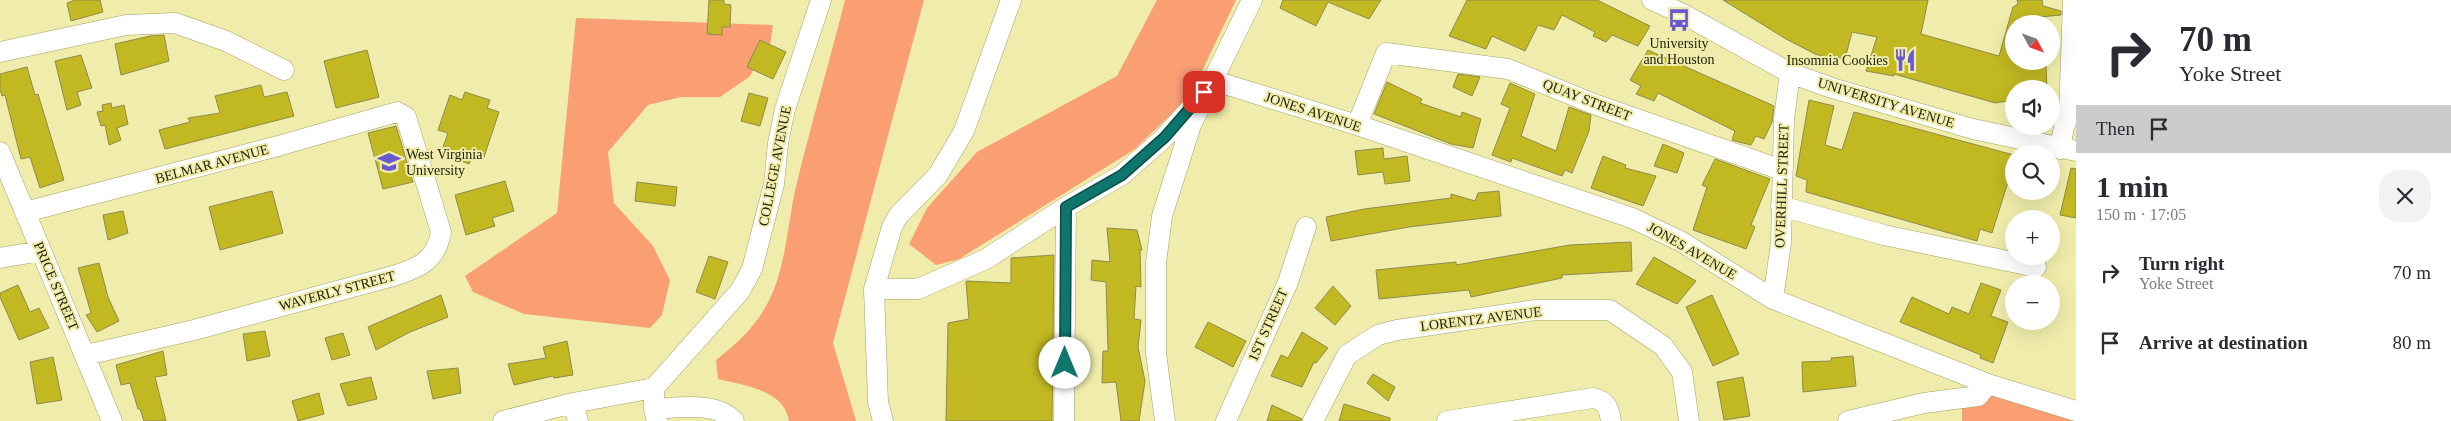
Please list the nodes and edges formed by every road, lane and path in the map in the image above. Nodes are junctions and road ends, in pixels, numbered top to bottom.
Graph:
1 (822, 0) edge
2 (1012, 0) edge
3 (1252, 0) edge
4 (1652, 0) edge
5 (2073, 0) edge
6 (1686, 7) edge
7 (0, 52) edge
8 (284, 70) dead end
9 (1790, 73) junction
10 (1215, 81) junction
11 (397, 112) joint
12 (1357, 126) junction
13 (2076, 130) edge
14 (2068, 150) edge
15 (0, 152) edge
16 (1782, 170) junction
17 (1781, 206) junction
18 (1066, 207) junction
19 (25, 212) junction
20 (1306, 227) dead end
21 (41, 251) junction
22 (0, 258) edge
23 (2036, 267) dead end
24 (874, 289) junction
25 (1773, 299) junction
26 (86, 354) junction
27 (1988, 384) junction
28 (654, 388) junction
29 (2076, 411) edge
30 (576, 412) edge
31 (656, 415) edge
32 (112, 421) edge
33 (503, 421) edge
34 (734, 421) edge
35 (883, 421) edge
36 (1064, 421) edge
37 (1164, 421) edge
38 (1226, 421) edge
39 (1313, 421) edge
40 (1448, 421) edge
41 (1611, 421) edge
42 (1689, 421) edge
43 (1848, 421) edge

1 - 28 street, COLLEGE AVENUE
2 - 24 street
3 - 10 street
4 - 6 street, UNIVERSITY AVENUE
5 - 14 street
6 - 9 street, UNIVERSITY AVENUE
7 - 8 street
9 - 14 street, UNIVERSITY AVENUE
9 - 16 street, OVERHILL STREET
10 - 12 street, JONES AVENUE
10 - 18 street
10 - 37 street
11 - 19 street, BELMAR AVENUE
11 - 26 street, WAVERLY STREET
12 - 16 street, QUAY STREET
12 - 25 street, JONES AVENUE
13 - 14 street
15 - 19 street, PRICE STREET
16 - 17 street, OVERHILL STREET
17 - 23 street
17 - 25 street, OVERHILL STREET
18 - 24 street
18 - 36 street
19 - 21 street, PRICE STREET
20 - 38 street, 1ST STREET
21 - 22 street
21 - 26 street, PRICE STREET
24 - 35 street
25 - 27 street, JONES AVENUE
26 - 32 street, PRICE STREET
27 - 29 street, JONES AVENUE
27 - 43 street
28 - 30 street
28 - 31 street
30 - 33 street
31 - 34 street
39 - 42 street, LORENTZ AVENUE
40 - 41 street

